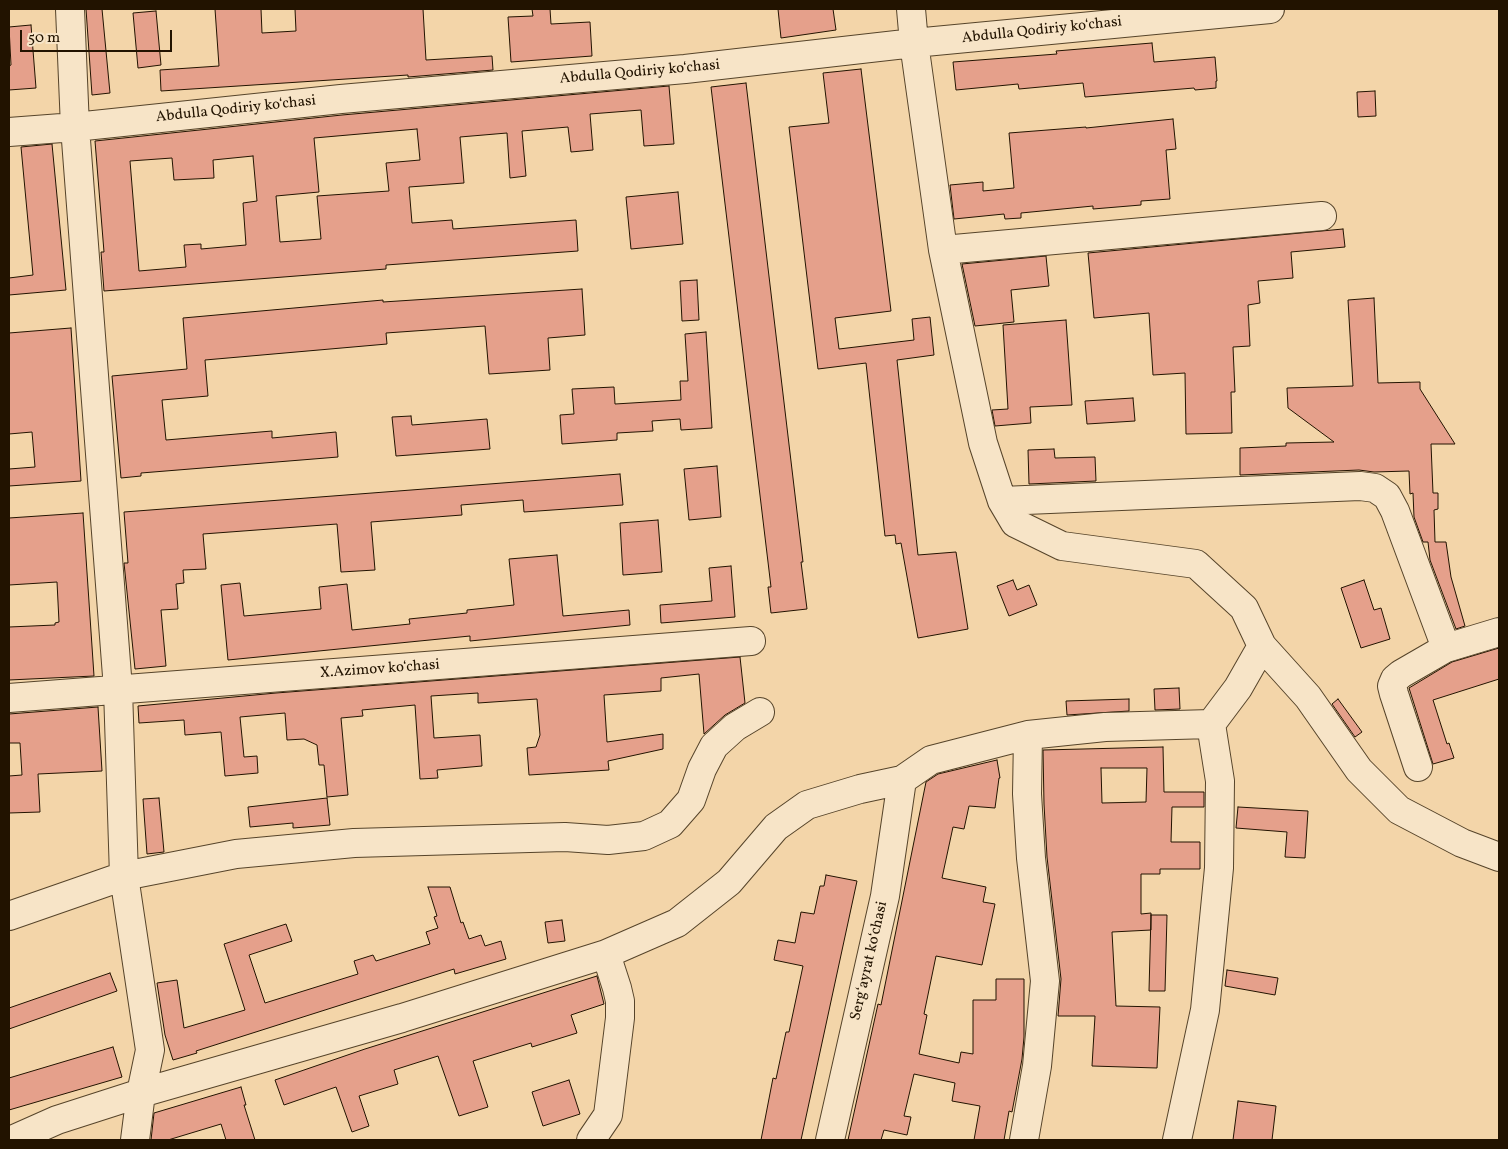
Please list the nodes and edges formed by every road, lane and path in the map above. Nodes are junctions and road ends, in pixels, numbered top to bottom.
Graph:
1 (70, 9) edge
2 (911, 9) edge
3 (1270, 9) edge
4 (914, 43) junction
5 (75, 127) junction
6 (9, 132) edge
7 (1322, 216) dead end
8 (943, 250) junction
9 (1002, 501) junction
10 (1499, 632) edge
11 (751, 641) dead end
12 (1262, 646) junction
13 (1446, 648) junction
14 (118, 690) junction
15 (9, 698) edge
16 (760, 712) dead end
17 (1211, 724) junction
18 (1028, 735) junction
19 (1418, 767) dead end
20 (902, 780) junction
21 (1499, 857) edge
22 (124, 876) junction
23 (9, 916) edge
24 (606, 954) junction
25 (141, 1093) junction
26 (12, 1140) edge
27 (135, 1140) edge
28 (591, 1140) edge
29 (830, 1140) edge
30 (1024, 1140) edge
31 (1177, 1140) edge

1 - 5 street
2 - 4 street
3 - 4 street, Abdulla Qodiriy koʻchasi
4 - 5 street, Abdulla Qodiriy koʻchasi
4 - 8 street
5 - 6 street, Abdulla Qodiriy koʻchasi
5 - 14 street
7 - 8 street
8 - 9 street
9 - 12 street
9 - 13 street
10 - 13 street
11 - 14 street, X.Azimov koʻchasi
12 - 17 street
12 - 21 street
13 - 19 street
14 - 15 street, X.Azimov koʻchasi
14 - 22 street
16 - 22 street
17 - 18 street
17 - 31 street
18 - 20 street
18 - 30 street
20 - 24 street
20 - 29 street, Sergʻayrat koʻchasi
22 - 23 street
22 - 25 street
24 - 25 street
24 - 28 street
25 - 26 street
25 - 27 street

